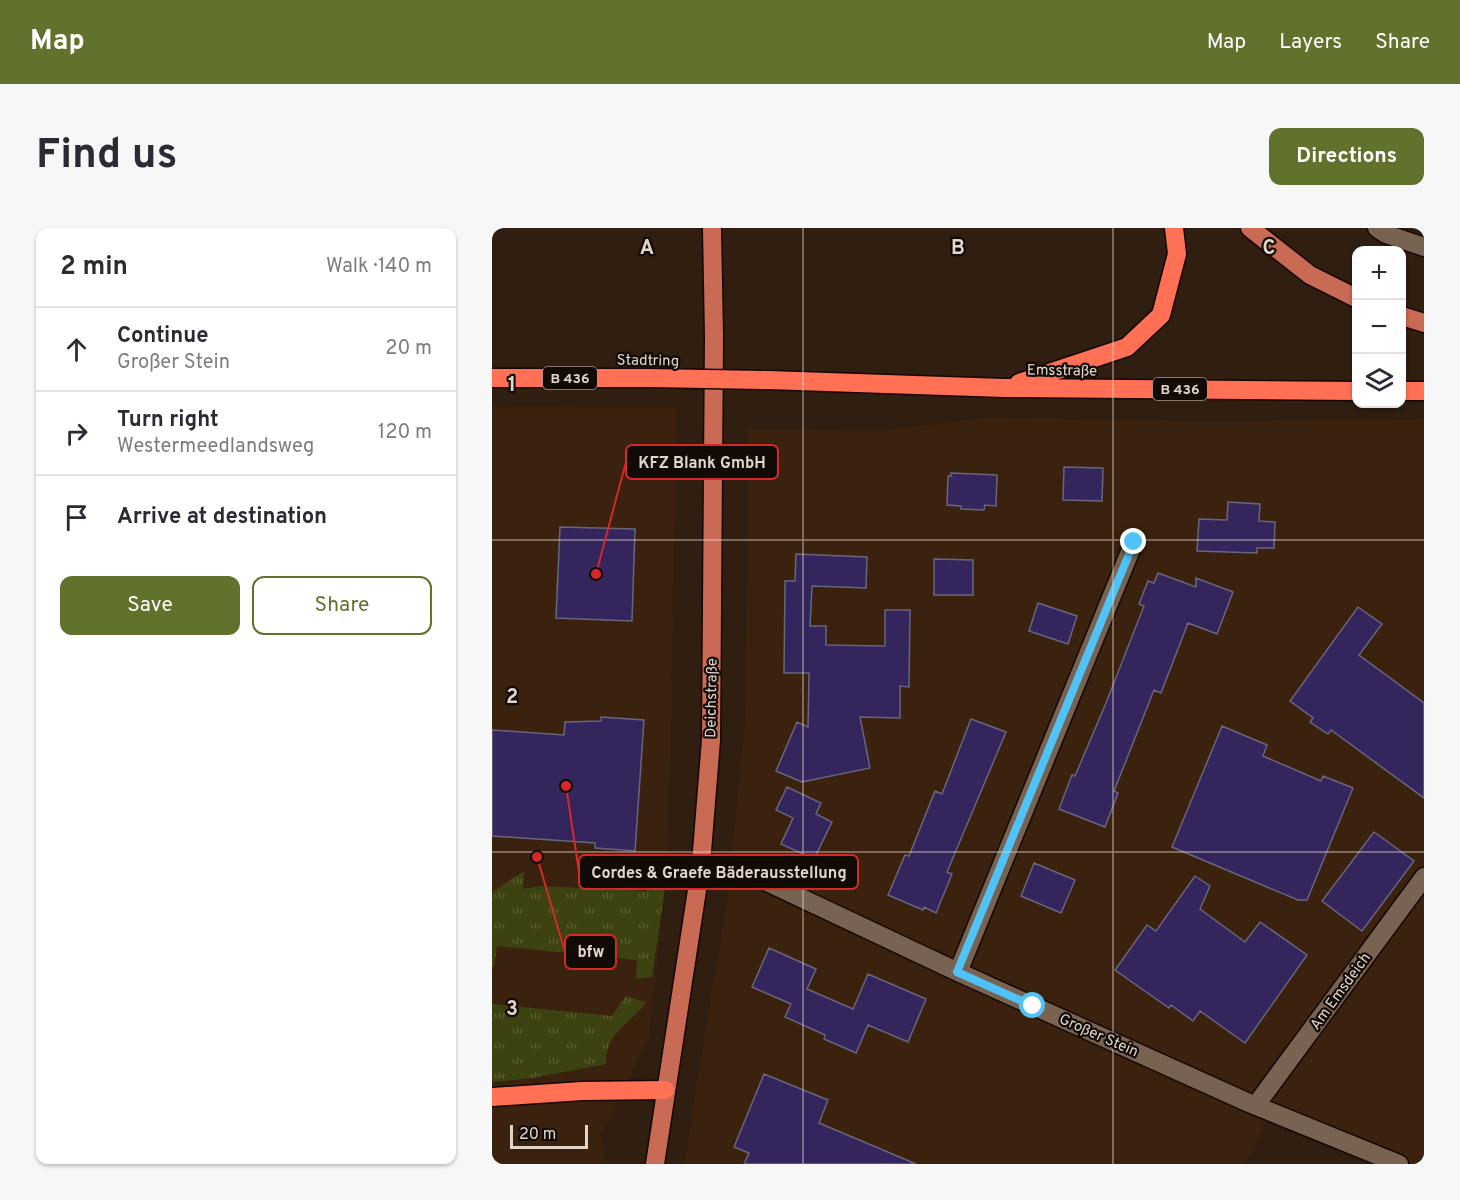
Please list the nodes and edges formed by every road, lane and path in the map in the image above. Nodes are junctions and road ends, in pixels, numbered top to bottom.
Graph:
1 (712, 228) edge
2 (1174, 228) edge
3 (1250, 228) edge
4 (1377, 228) edge
5 (1424, 247) edge
6 (1352, 296) edge
7 (1406, 318) edge
8 (1424, 323) edge
9 (492, 378) edge
10 (768, 380) joint
11 (1004, 387) junction
12 (1352, 391) edge
13 (1406, 391) edge
14 (1424, 391) edge
15 (1134, 542) dead end
16 (701, 864) junction
17 (1424, 876) edge
18 (957, 972) junction
19 (665, 1090) junction
20 (492, 1097) edge
21 (1256, 1105) junction
22 (655, 1164) edge
23 (1399, 1164) edge

1 - 16 main road, Deichstraße
2 - 11 highway
3 - 6 main road
4 - 5 street
7 - 8 main road
9 - 10 highway, Stadtring / B 436, bridge
10 - 11 highway, Emsstraße / B 436
11 - 12 highway, Emsstraße / B 436
13 - 14 highway
15 - 18 street
16 - 18 street, Großer Stein
16 - 19 main road, Deichstraße
17 - 21 street, Am Emsdeich
18 - 21 street, Großer Stein
19 - 20 highway
19 - 22 main road, Deichstraße
21 - 23 street, Großer Stein

